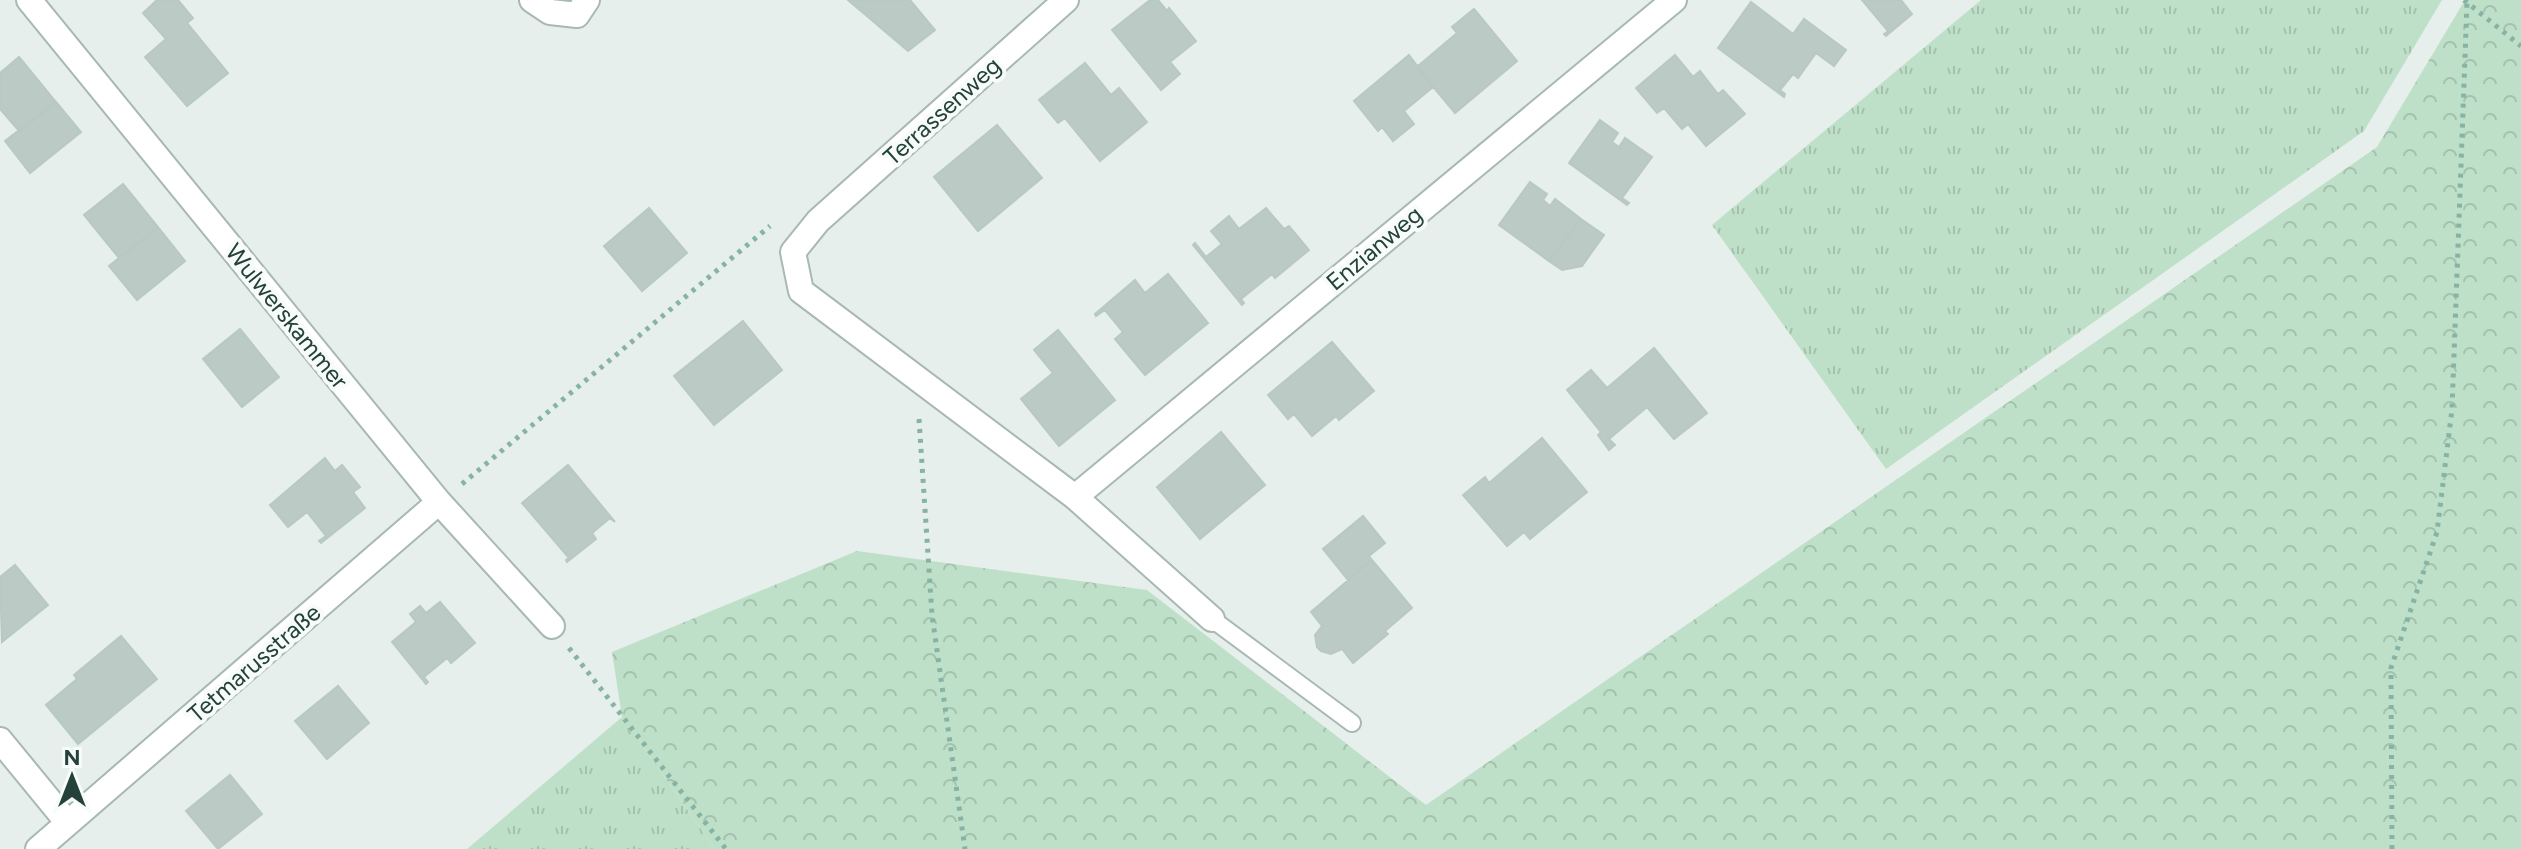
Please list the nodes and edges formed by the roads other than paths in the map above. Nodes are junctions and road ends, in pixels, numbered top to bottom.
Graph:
1 (29, 0) edge
2 (532, 0) edge
3 (587, 0) edge
4 (1066, 0) edge
5 (1674, 0) edge
6 (1075, 497) junction
7 (439, 502) junction
8 (1212, 619) joint
9 (552, 626) road end
10 (1352, 723) dead end
11 (0, 740) edge
12 (68, 823) junction
13 (38, 849) edge

1 - 7 street, Wulwerskammer
2 - 3 street
4 - 6 street, Terrassenweg
5 - 6 street, Enzianweg
6 - 8 street
7 - 9 street, Wulwerskammer
7 - 12 street, Tetmarusstraße
8 - 10 lane
11 - 12 street
12 - 13 street, Tetmarusstraße

